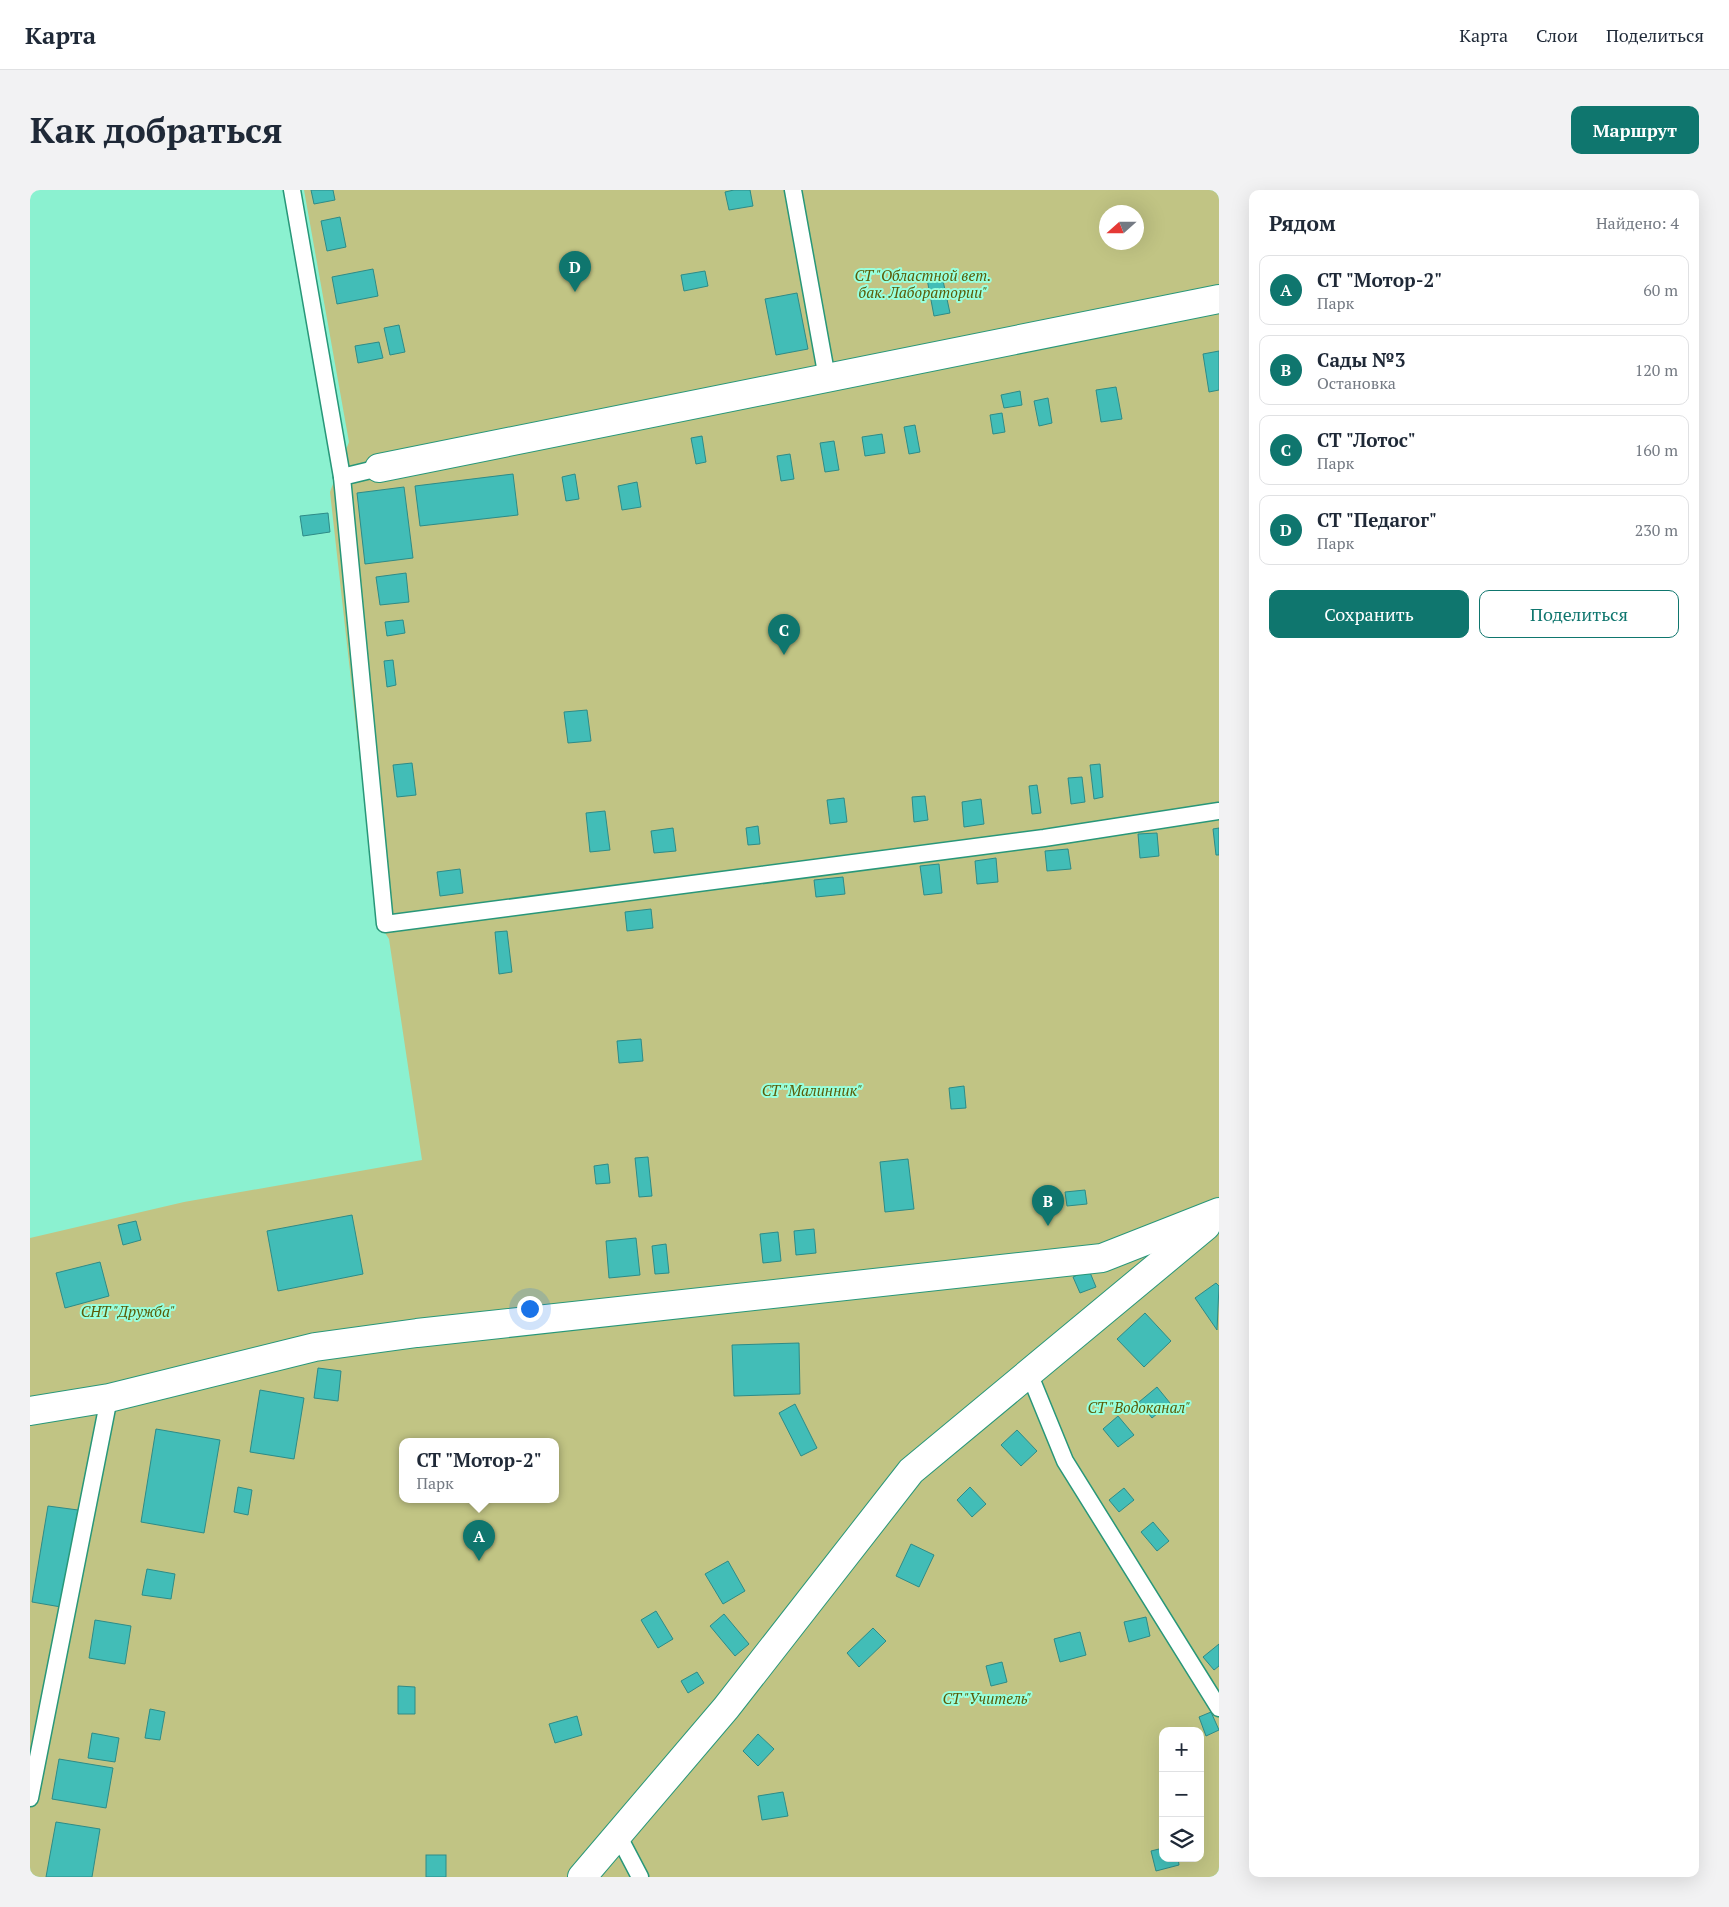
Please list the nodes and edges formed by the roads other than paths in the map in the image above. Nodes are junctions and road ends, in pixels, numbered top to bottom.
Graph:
1 (292, 190) edge
2 (793, 190) edge
3 (1219, 298) edge
4 (827, 378) junction
5 (379, 468) joint
6 (342, 477) junction
7 (1219, 811) edge
8 (1219, 1213) edge
9 (1029, 1373) junction
10 (109, 1398) junction
11 (30, 1411) edge
12 (1219, 1708) edge
13 (30, 1798) edge
14 (618, 1836) junction
15 (582, 1877) edge
16 (640, 1877) edge

1 - 6 lane
2 - 4 lane
3 - 4 street
4 - 5 street
5 - 6 lane
6 - 7 lane
8 - 9 street
8 - 10 street
9 - 12 lane
9 - 14 street
10 - 11 street
10 - 13 lane
14 - 15 street
14 - 16 lane

